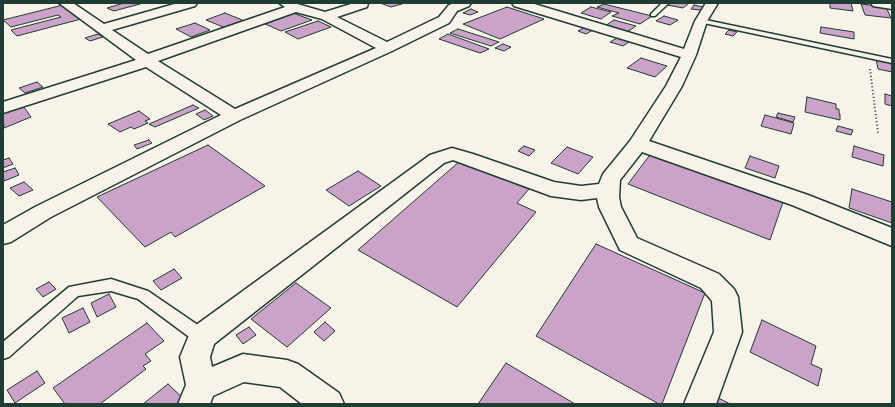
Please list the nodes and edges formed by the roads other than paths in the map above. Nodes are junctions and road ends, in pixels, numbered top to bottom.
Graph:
1 (65, 3) edge
2 (192, 3) edge
3 (465, 3) edge
4 (518, 3) edge
5 (666, 3) edge
6 (712, 3) edge
7 (877, 3) edge
8 (362, 4) dead end
9 (892, 5) edge
10 (290, 6) edge
11 (653, 15) dead end
12 (326, 16) junction
13 (701, 21) junction
14 (102, 29) junction
15 (387, 48) junction
16 (690, 55) junction
17 (147, 60) junction
18 (892, 61) edge
19 (3, 108) edge
20 (234, 116) junction
21 (638, 144) junction
22 (609, 190) junction
23 (3, 236) edge
24 (892, 237) edge
25 (202, 337) junction
26 (3, 352) edge
27 (198, 395) edge
28 (328, 404) edge
29 (700, 404) edge

1 - 14 street
2 - 14 street
3 - 15 street
4 - 16 street
5 - 11 lane
6 - 13 street
7 - 9 street
8 - 12 street
10 - 12 street
10 - 17 street
12 - 15 street
13 - 16 street
13 - 18 lane
14 - 17 street
15 - 20 street
16 - 21 street
17 - 19 street
17 - 20 street
20 - 23 street
21 - 22 street
21 - 24 street
22 - 25 street
22 - 29 street
25 - 26 lane
25 - 27 street
27 - 28 street

